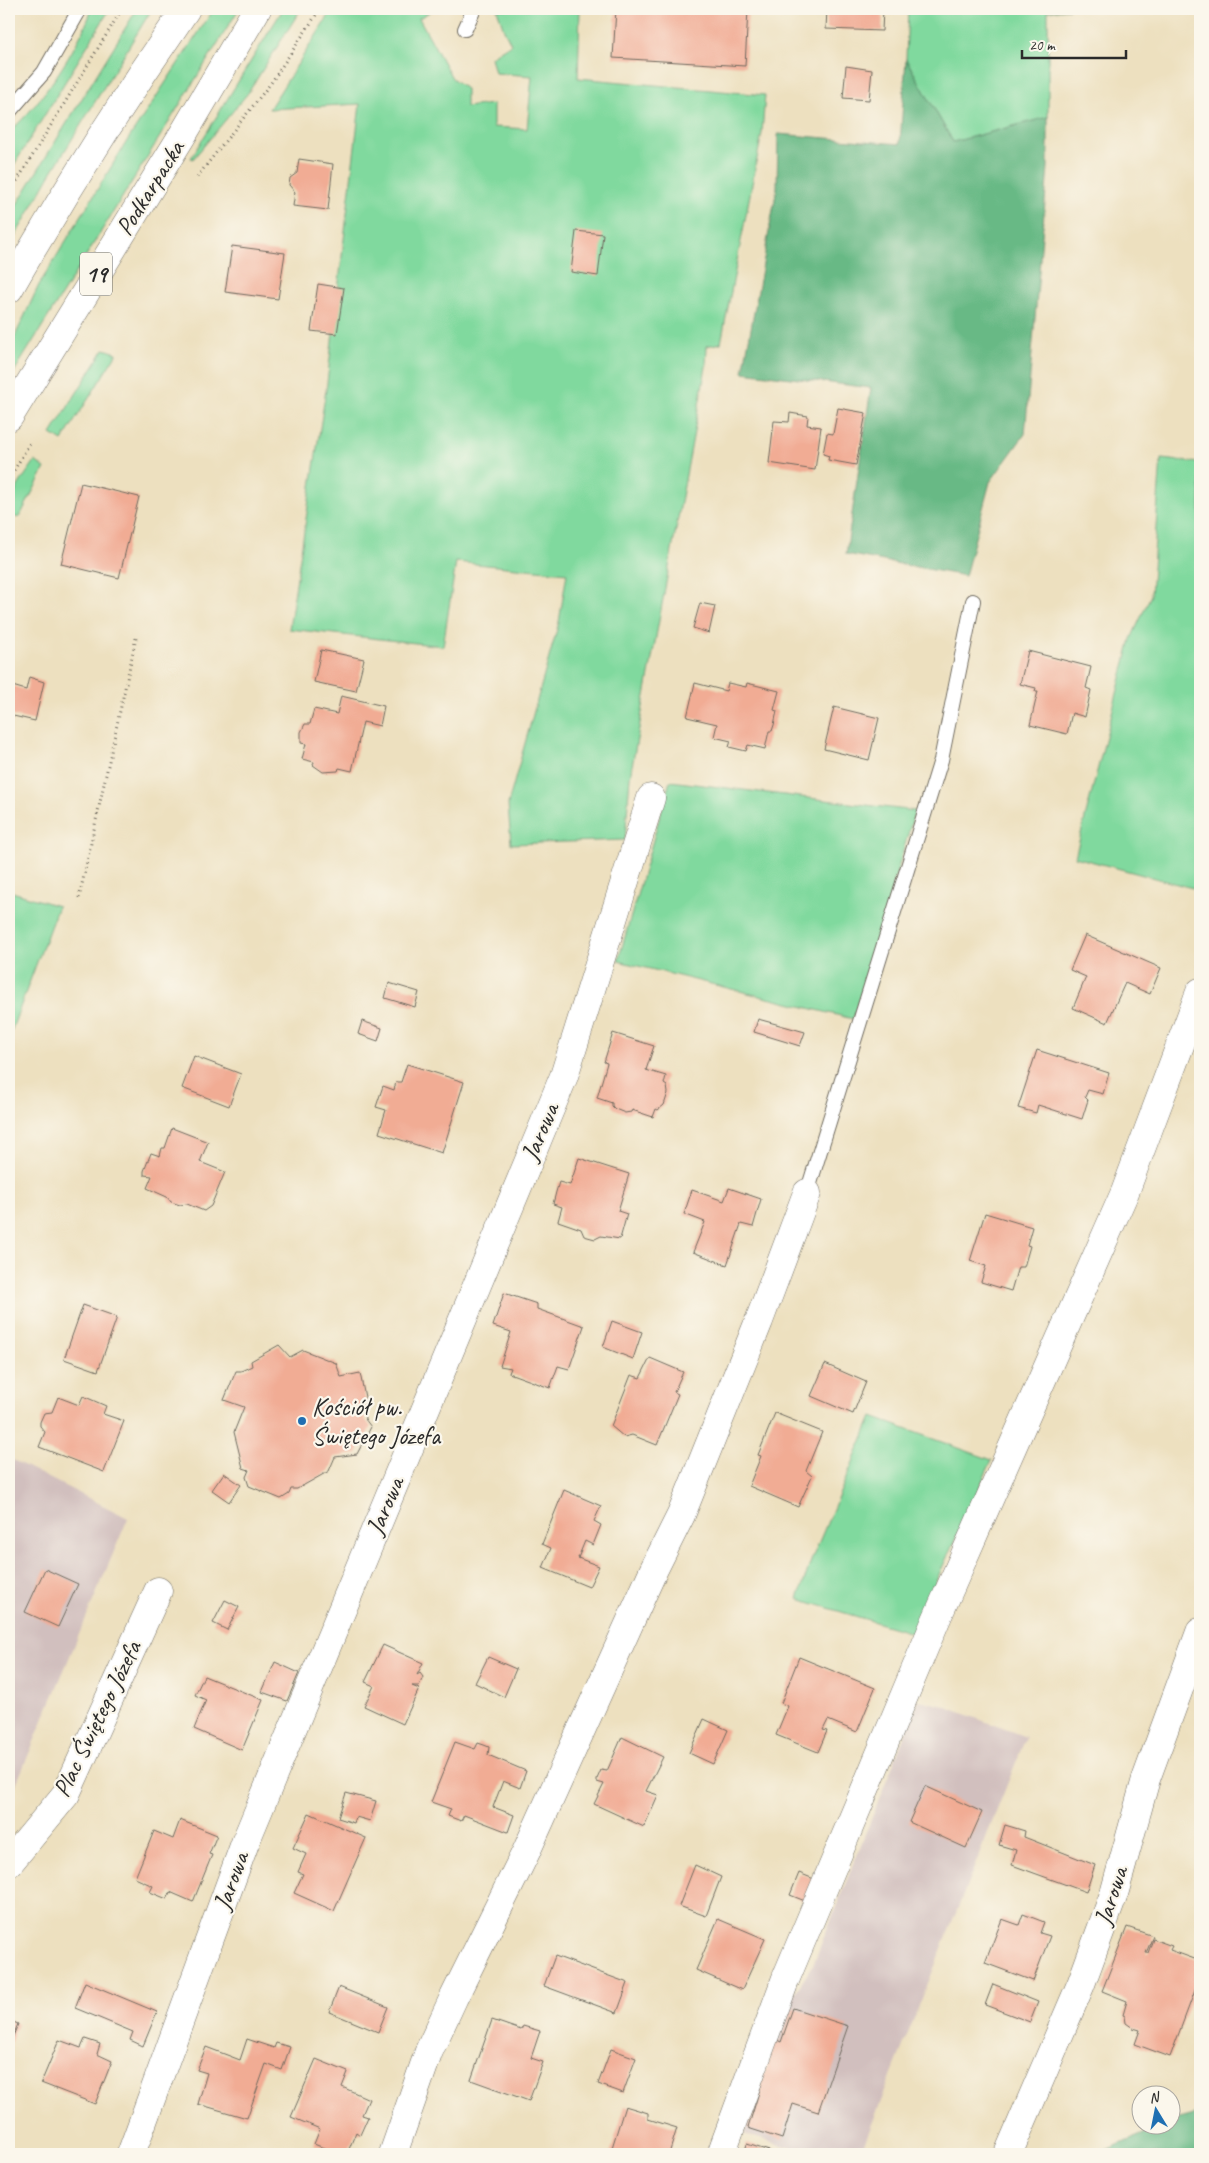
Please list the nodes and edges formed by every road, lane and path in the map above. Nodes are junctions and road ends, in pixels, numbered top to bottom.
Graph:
1 (80, 9) edge
2 (122, 9) edge
3 (186, 9) edge
4 (257, 9) edge
5 (320, 9) edge
6 (474, 9) edge
7 (465, 28) dead end
8 (9, 112) edge
9 (195, 179) dead end
10 (9, 194) edge
11 (9, 289) edge
12 (9, 417) edge
13 (34, 437) dead end
14 (9, 479) edge
15 (973, 601) dead end
16 (136, 638) dead end
17 (651, 798) dead end
18 (79, 898) dead end
19 (1200, 992) edge
20 (807, 1193) joint
21 (158, 1591) dead end
22 (1200, 1632) edge
23 (9, 1863) edge
24 (131, 2154) edge
25 (393, 2154) edge
26 (720, 2154) edge
27 (1008, 2154) edge

1 - 8 lane
2 - 10 path
3 - 11 main road
4 - 12 main road, Podkarpacka / 19
5 - 9 path
6 - 7 lane
13 - 14 path
15 - 20 lane
16 - 18 path
17 - 24 main road, Jarowa
19 - 26 main road
20 - 25 main road
21 - 23 main road, Plac Świętego Józefa
22 - 27 main road, Jarowa

